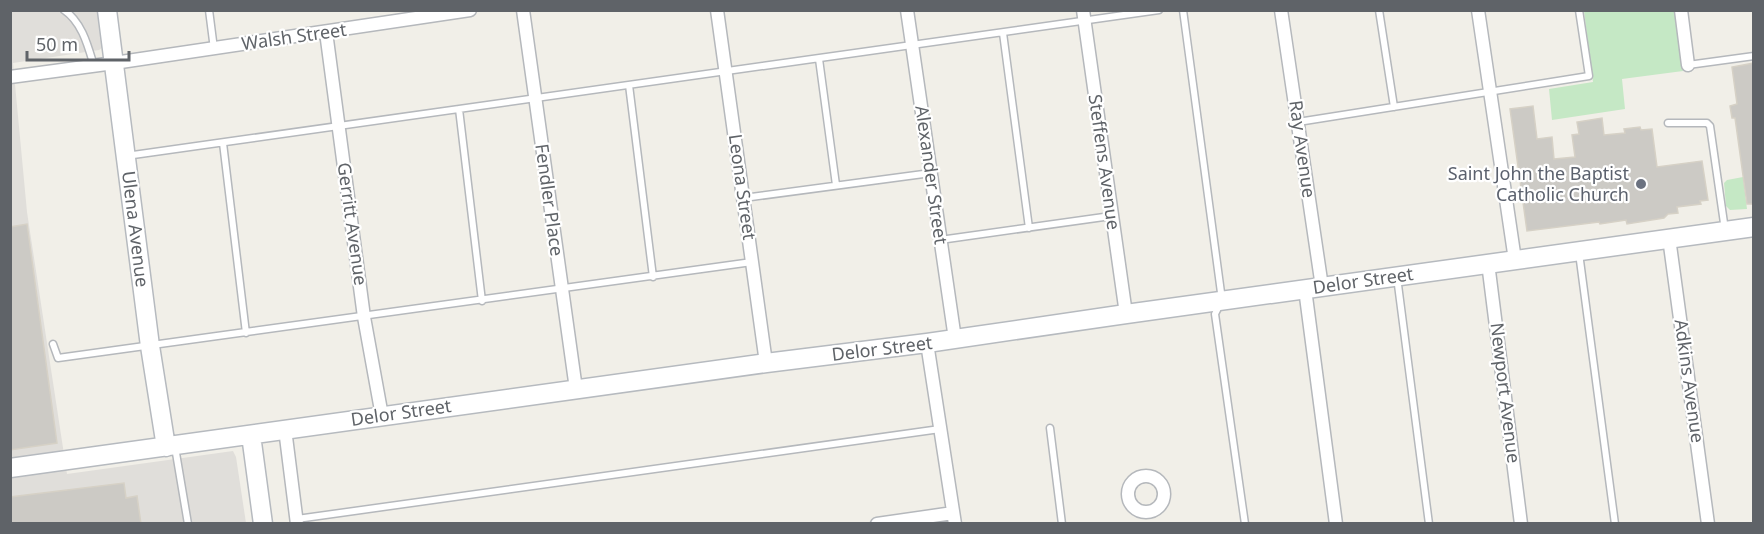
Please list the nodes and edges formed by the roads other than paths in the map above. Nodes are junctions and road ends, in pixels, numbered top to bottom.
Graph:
1 (64, 10) edge
2 (107, 10) edge
3 (209, 10) edge
4 (470, 10) edge
5 (523, 10) edge
6 (717, 10) edge
7 (907, 10) edge
8 (1159, 10) edge
9 (1182, 10) edge
10 (1281, 10) edge
11 (1379, 10) edge
12 (1478, 10) edge
13 (1579, 10) edge
14 (1681, 10) edge
15 (1084, 16) edge
16 (326, 32) junction
17 (1002, 33) junction
18 (912, 45) junction
19 (214, 49) junction
20 (1754, 56) edge
21 (819, 59) junction
22 (114, 63) junction
23 (1688, 65) joint
24 (94, 66) junction
25 (725, 72) junction
26 (10, 76) edge
27 (629, 85) junction
28 (1490, 92) junction
29 (534, 99) junction
30 (1394, 107) junction
31 (459, 109) junction
32 (1298, 122) junction
33 (1668, 123) dead end
34 (339, 126) junction
35 (223, 143) junction
36 (126, 156) junction
37 (931, 173) junction
38 (836, 185) junction
39 (744, 198) junction
40 (1111, 216) junction
41 (1754, 227) edge
42 (1029, 228) junction
43 (1725, 231) junction
44 (1669, 238) junction
45 (940, 240) junction
46 (1579, 251) junction
47 (1515, 260) junction
48 (753, 262) junction
49 (1488, 263) junction
50 (653, 277) junction
51 (1397, 277) junction
52 (1313, 288) junction
53 (562, 289) junction
54 (1222, 300) junction
55 (482, 301) junction
56 (1126, 314) junction
57 (364, 317) junction
58 (246, 333) junction
59 (955, 339) junction
60 (927, 343) junction
61 (53, 344) dead end
62 (150, 346) junction
63 (766, 363) junction
64 (576, 389) junction
65 (382, 416) junction
66 (1050, 428) dead end
67 (285, 429) junction
68 (941, 429) junction
69 (251, 435) junction
70 (170, 446) junction
71 (10, 468) edge
72 (954, 518) edge
73 (297, 521) edge
74 (188, 524) edge
75 (262, 524) edge
76 (877, 524) edge
77 (1062, 524) edge
78 (1245, 524) edge
79 (1336, 524) edge
80 (1429, 524) edge
81 (1521, 524) edge
82 (1615, 524) edge
83 (1708, 524) edge

1 - 24 lane
2 - 22 street, Ulena Avenue
3 - 19 lane
4 - 16 street, Walsh Street
5 - 29 street, Fendler Place
6 - 25 street, Leona Street
7 - 18 street, Alexander Street
8 - 15 lane
9 - 54 lane
10 - 32 street, Ray Avenue
11 - 30 lane
12 - 28 street
13 - 28 lane
14 - 23 street
15 - 17 lane
15 - 40 street, Steffens Avenue
16 - 19 street, Walsh Street
16 - 34 street, Gerritt Avenue
17 - 18 lane
17 - 42 lane
18 - 21 lane
18 - 37 street, Alexander Street
19 - 22 street, Walsh Street
20 - 23 lane
21 - 25 lane
21 - 38 lane
22 - 24 street, Walsh Street
22 - 36 street, Ulena Avenue
24 - 26 street, Walsh Street
25 - 27 lane
25 - 39 street, Leona Street
27 - 29 lane
27 - 50 lane
28 - 30 lane
28 - 47 street
29 - 31 lane
29 - 53 street, Fendler Place
30 - 32 lane
31 - 34 lane
31 - 55 lane
32 - 52 street, Ray Avenue
33 - 43 lane
34 - 35 lane
34 - 57 street, Gerritt Avenue
35 - 36 lane
35 - 58 lane
36 - 62 street, Ulena Avenue
37 - 38 lane
37 - 45 street, Alexander Street
38 - 39 lane
39 - 48 street, Leona Street
40 - 42 lane
40 - 56 street, Steffens Avenue
41 - 43 street, Delor Street
42 - 45 lane
43 - 44 street, Delor Street
44 - 46 street, Delor Street
44 - 83 street, Adkins Avenue
45 - 59 street, Alexander Street
46 - 47 street, Delor Street
46 - 82 lane
47 - 49 street, Delor Street
48 - 50 lane
48 - 63 street, Leona Street
49 - 51 street, Delor Street
49 - 81 street, Newport Avenue
50 - 53 lane
51 - 52 street, Delor Street
51 - 80 lane
52 - 54 street, Delor Street
52 - 79 street, Ray Avenue
53 - 55 lane
53 - 64 street, Fendler Place
54 - 56 street, Delor Street
54 - 78 lane
55 - 57 lane
56 - 59 street, Delor Street
57 - 58 lane
57 - 65 street, Gerritt Avenue
58 - 62 lane
59 - 60 street, Delor Street
60 - 63 street, Delor Street
60 - 68 street
61 - 62 lane
62 - 70 street, Ulena Avenue
63 - 64 street, Delor Street
64 - 65 street, Delor Street
65 - 67 street, Delor Street
66 - 77 lane
67 - 69 street, Delor Street
67 - 73 street
68 - 72 street
68 - 73 lane
69 - 70 street, Delor Street
69 - 75 street
70 - 71 street, Delor Street
70 - 74 lane
72 - 76 street

